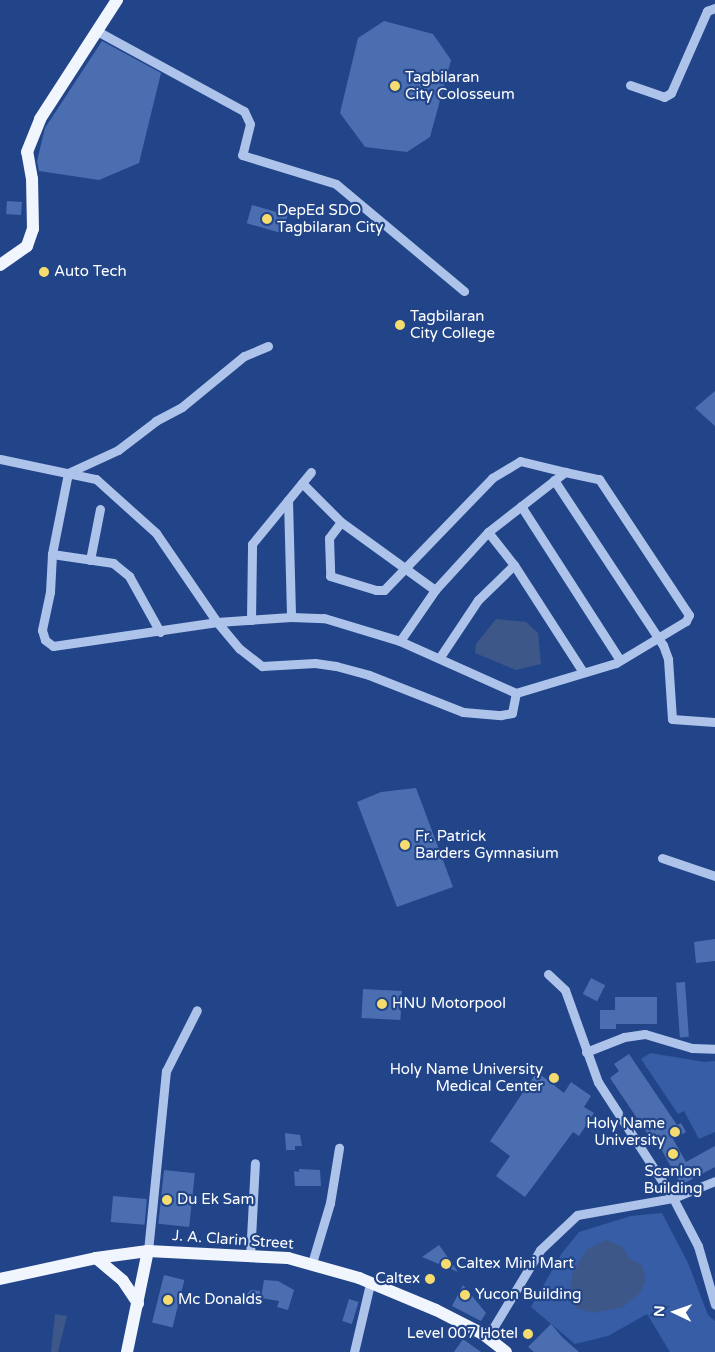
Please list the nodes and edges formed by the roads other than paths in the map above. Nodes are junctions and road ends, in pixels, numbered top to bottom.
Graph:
1 (117, 0) edge
2 (715, 8) edge
3 (97, 31) junction
4 (630, 85) dead end
5 (0, 265) edge
6 (464, 291) dead end
7 (268, 346) dead end
8 (0, 459) edge
9 (311, 472) dead end
10 (565, 472) junction
11 (68, 473) junction
12 (554, 480) junction
13 (302, 483) junction
14 (288, 500) junction
15 (521, 506) junction
16 (100, 509) dead end
17 (341, 522) junction
18 (488, 532) junction
19 (52, 554) junction
20 (90, 560) junction
21 (514, 565) junction
22 (404, 567) junction
23 (435, 590) junction
24 (292, 618) junction
25 (251, 620) junction
26 (217, 622) junction
27 (160, 632) junction
28 (656, 637) junction
29 (400, 641) junction
30 (440, 657) junction
31 (620, 660) junction
32 (583, 672) junction
33 (516, 693) junction
34 (715, 722) edge
35 (662, 858) dead end
36 (715, 876) edge
37 (548, 974) dead end
38 (198, 1010) dead end
39 (715, 1049) edge
40 (586, 1052) junction
41 (339, 1148) dead end
42 (255, 1163) dead end
43 (715, 1180) edge
44 (673, 1198) junction
45 (148, 1251) junction
46 (250, 1257) junction
47 (96, 1258) junction
48 (312, 1263) junction
49 (0, 1279) edge
50 (370, 1284) junction
51 (138, 1303) junction
52 (715, 1306) edge
53 (487, 1338) junction
54 (127, 1352) edge
55 (354, 1352) edge
56 (506, 1352) edge

1 - 3 main road
2 - 4 street
3 - 5 main road
3 - 6 street
7 - 11 street
8 - 11 street
9 - 13 street
10 - 12 street
10 - 22 street
10 - 28 street
11 - 19 street
11 - 26 street
12 - 15 street
12 - 28 street
13 - 14 street
13 - 17 street
14 - 24 street
14 - 25 street
15 - 18 street
15 - 31 street
16 - 20 street
17 - 22 street
17 - 22 street
18 - 21 street
18 - 23 street
19 - 20 street
19 - 27 street
20 - 27 street
21 - 30 street
21 - 32 street
22 - 23 street
23 - 29 street
24 - 25 street
24 - 29 street
25 - 26 street
26 - 27 street
26 - 33 street
28 - 31 street
28 - 34 street
29 - 30 street
30 - 33 street
31 - 32 street
32 - 33 street
35 - 36 street
37 - 40 street
38 - 45 street
39 - 40 street
40 - 44 street
41 - 48 street
42 - 46 street
43 - 44 street
44 - 52 street
44 - 53 street
45 - 46 main road, J. A. Clarin Street
45 - 47 main road, J. A. Clarin Street
45 - 51 main road
46 - 48 main road, J. A. Clarin Street
47 - 49 main road, J. A. Clarin Street
47 - 51 main road
48 - 50 main road, J. A. Clarin Street
50 - 53 main road, J. A. Clarin Street
50 - 55 street
51 - 54 main road
53 - 56 main road, J. A. Clarin Street

